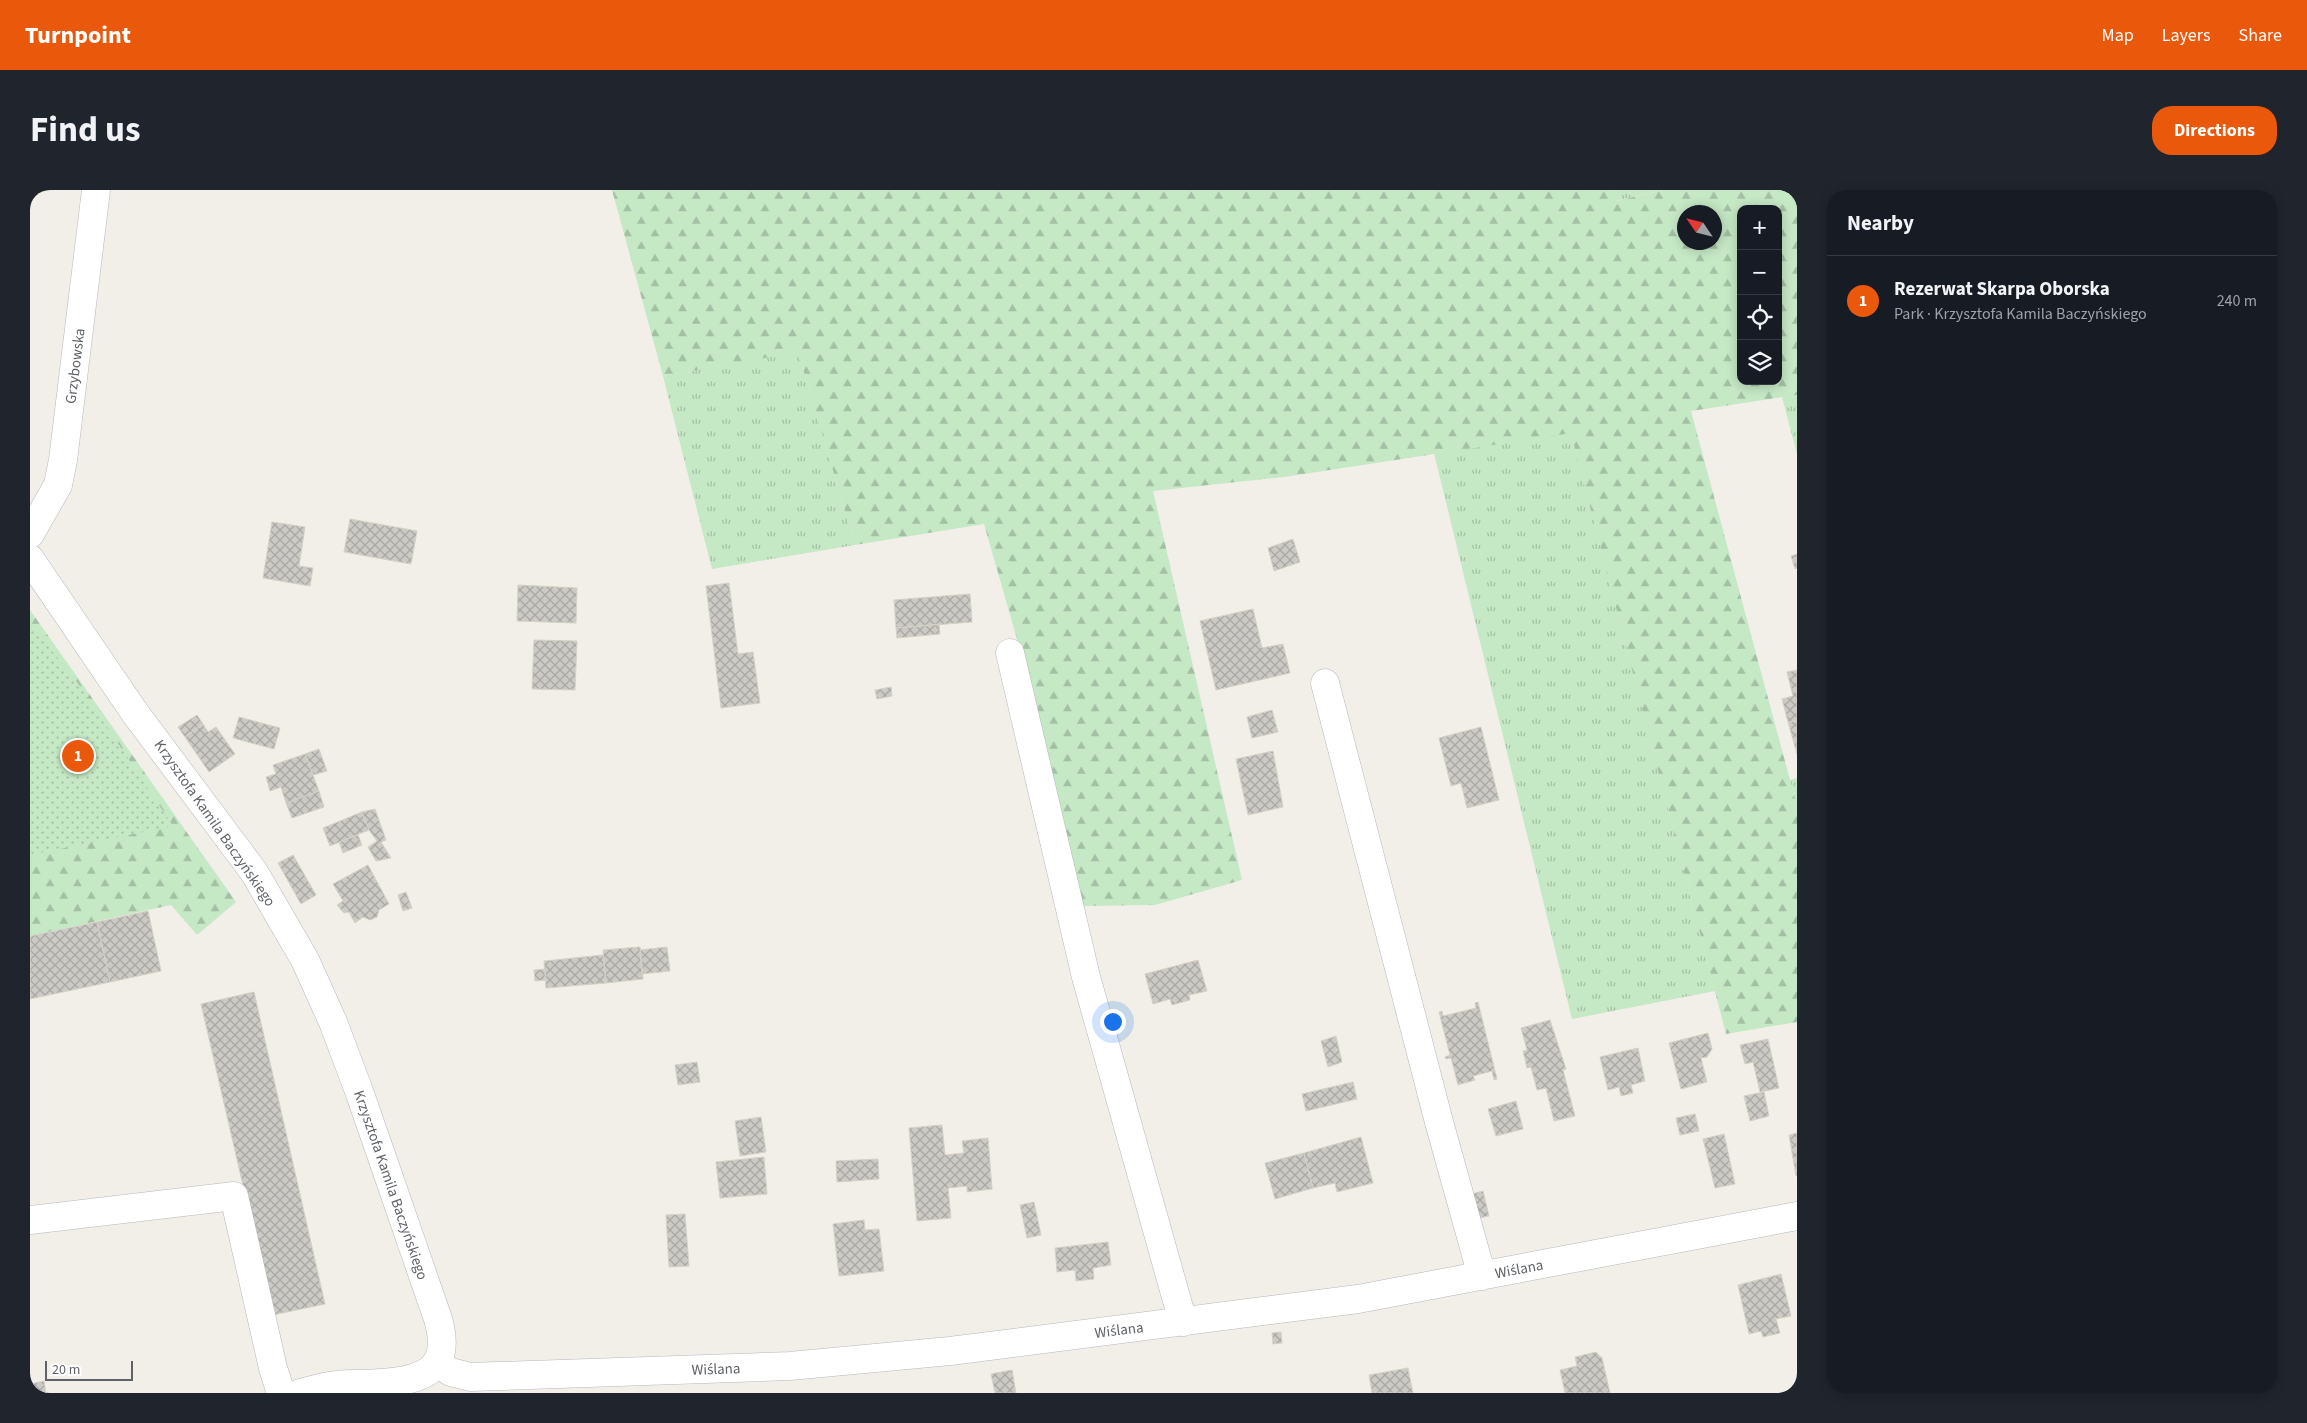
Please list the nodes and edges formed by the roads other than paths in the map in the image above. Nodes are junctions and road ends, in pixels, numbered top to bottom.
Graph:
1 (96, 190) edge
2 (30, 534) edge
3 (30, 559) edge
4 (1010, 653) dead end
5 (1325, 683) dead end
6 (1797, 1216) edge
7 (30, 1220) edge
8 (1482, 1276) junction
9 (1183, 1322) junction
10 (436, 1363) junction
11 (281, 1393) edge
12 (300, 1393) edge

1 - 2 street, Grzybowska
3 - 10 street, Krzysztofa Kamila Baczyńskiego
4 - 9 street
5 - 8 street
6 - 8 street, Wiślana
7 - 11 street
8 - 9 street, Wiślana
9 - 10 street, Wiślana
10 - 12 street

